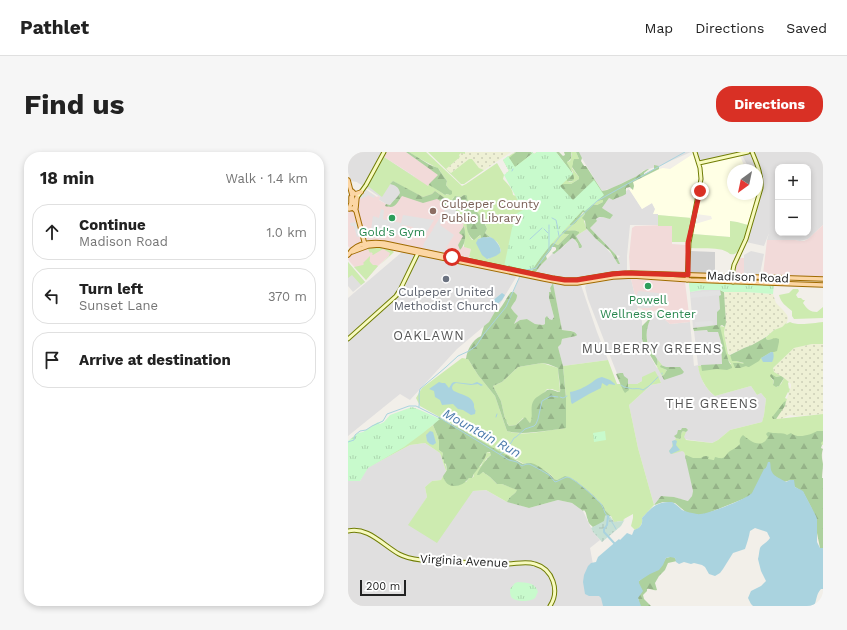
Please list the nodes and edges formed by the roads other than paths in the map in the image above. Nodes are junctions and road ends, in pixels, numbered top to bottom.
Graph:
1 (384, 152) edge
2 (694, 152) edge
3 (748, 152) edge
4 (752, 152) edge
5 (699, 163) junction
6 (348, 180) edge
7 (350, 188) junction
8 (361, 192) junction
9 (357, 197) junction
10 (354, 202) junction
11 (349, 209) edge
12 (356, 211) junction
13 (362, 234) junction
14 (374, 242) junction
15 (365, 245) junction
16 (358, 246) junction
17 (418, 252) junction
18 (349, 253) edge
19 (688, 275) junction
20 (733, 276) junction
21 (823, 279) edge
22 (687, 280) junction
23 (733, 282) junction
24 (823, 285) edge
25 (348, 339) edge
26 (348, 531) edge
27 (550, 606) edge

1 - 8 street
2 - 5 street
3 - 5 street
4 - 20 street
5 - 19 street
6 - 7 main road
7 - 8 main road
7 - 10 main road
7 - 11 main road
8 - 9 street
9 - 10 street
9 - 12 main road
10 - 11 street
10 - 12 main road
11 - 12 main road
12 - 13 main road
13 - 14 main road
13 - 15 main road
13 - 16 main road
14 - 15 main road, Madison Road
14 - 17 main road, Madison Road
15 - 16 main road
15 - 17 main road, Madison Road
15 - 18 main road
16 - 18 main road
17 - 19 main road, Madison Road
17 - 22 main road, Madison Road
17 - 25 street
19 - 20 main road, Madison Road
19 - 22 street
20 - 21 main road, Madison Road
20 - 23 street
22 - 23 main road, Madison Road
23 - 24 main road, Madison Road
26 - 27 street, Virginia Avenue

